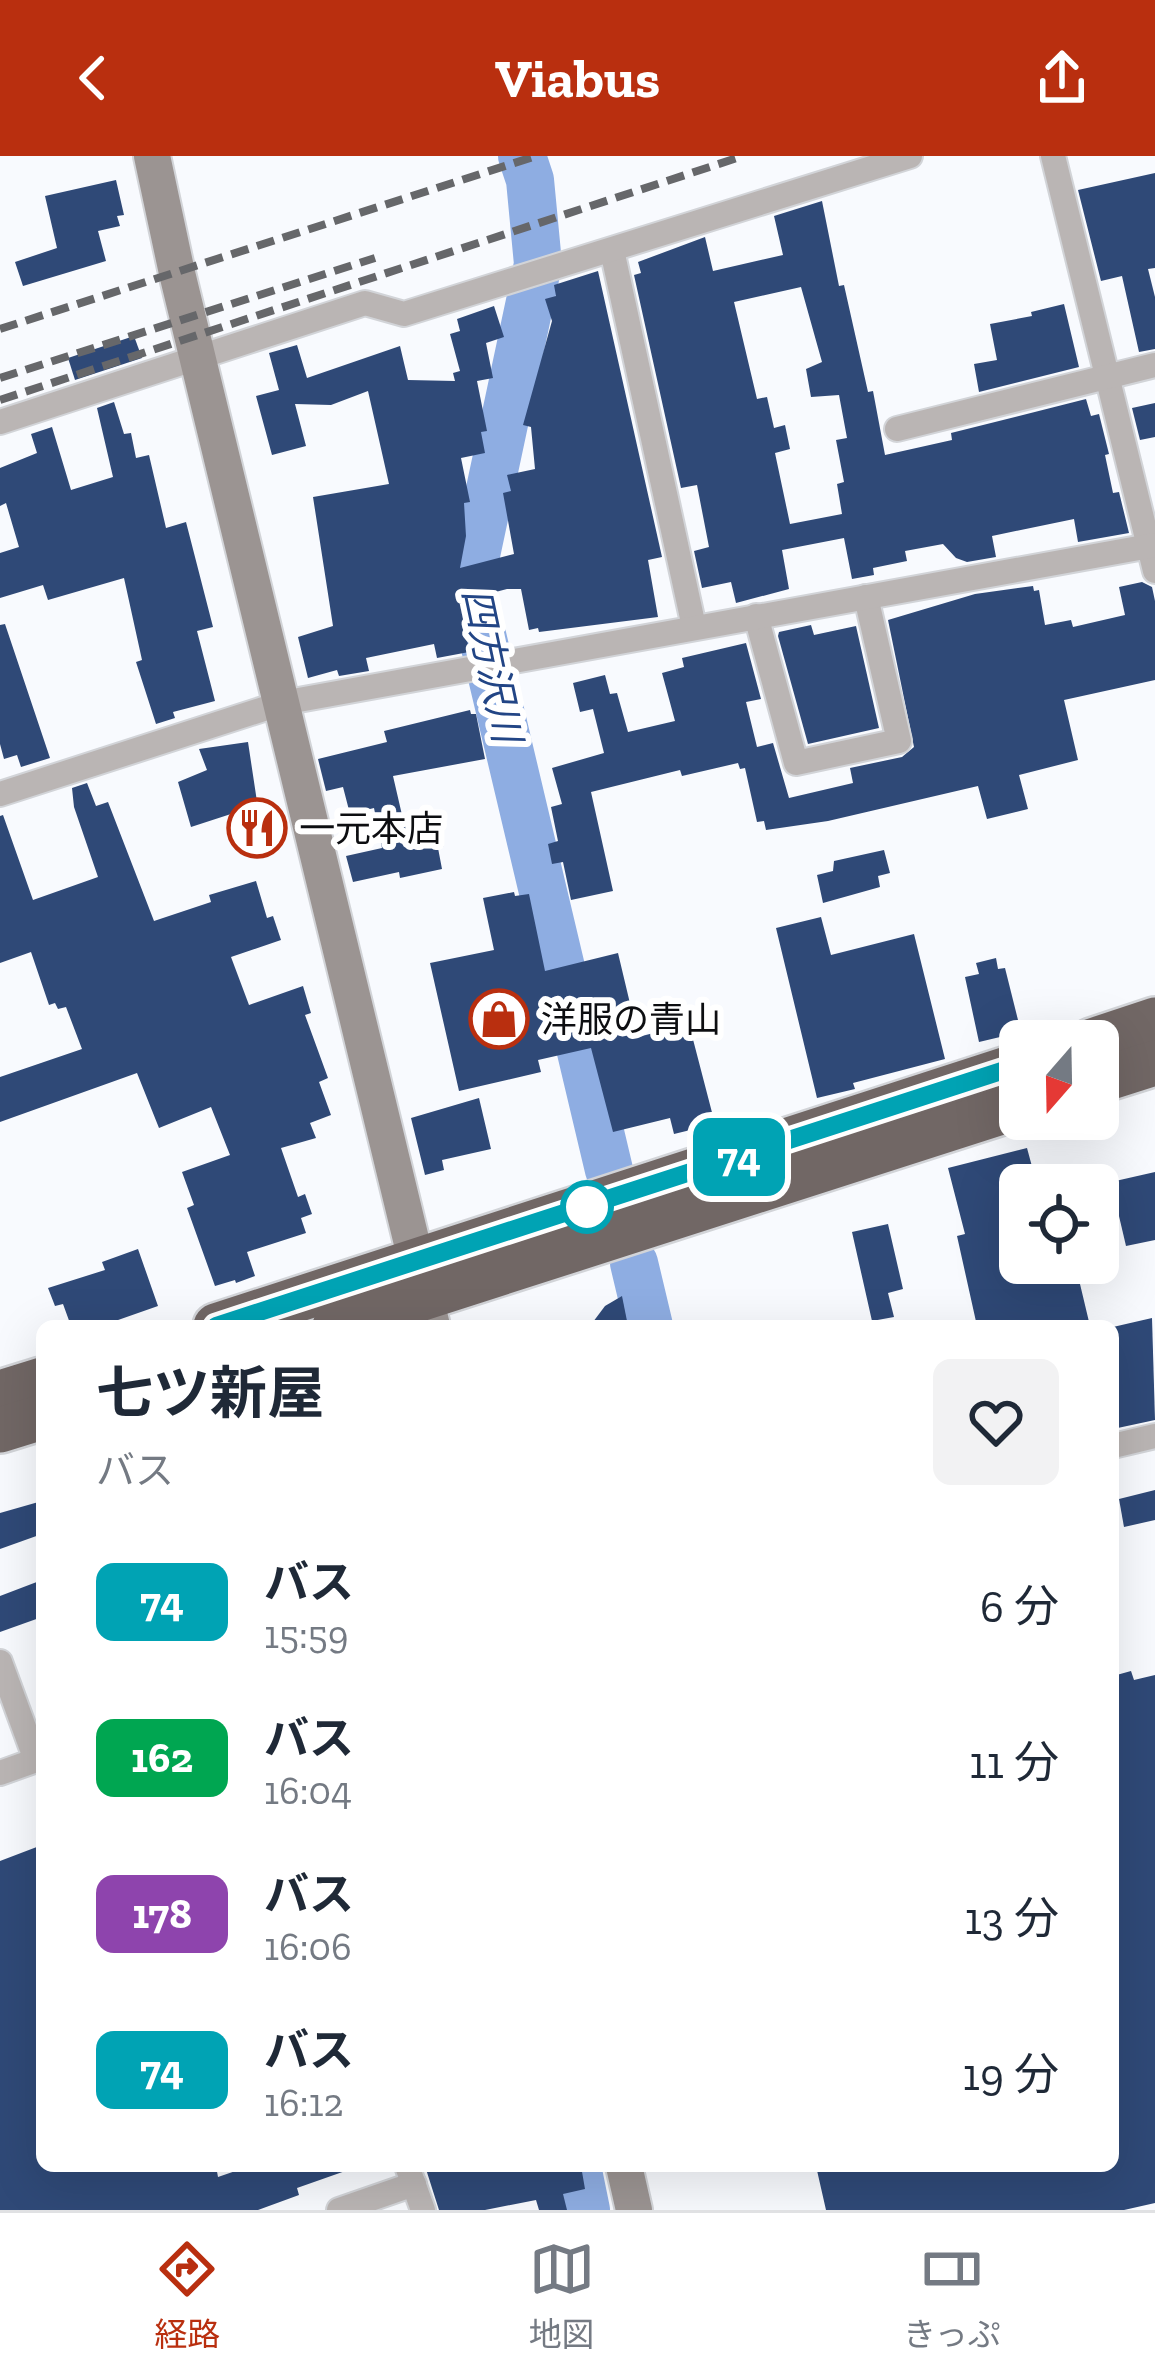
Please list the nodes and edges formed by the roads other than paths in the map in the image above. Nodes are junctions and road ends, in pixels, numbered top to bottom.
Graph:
1 (152, 156) edge
2 (910, 156) edge
3 (1054, 156) edge
4 (612, 250) junction
5 (198, 358) junction
6 (1155, 365) edge
7 (1108, 377) junction
8 (0, 422) edge
9 (897, 428) dead end
10 (1153, 554) edge
11 (866, 597) junction
12 (756, 616) junction
13 (694, 627) junction
14 (282, 703) junction
15 (0, 794) edge
16 (1155, 1020) edge
17 (1119, 1032) edge
18 (1155, 1063) edge
19 (999, 1073) edge
20 (1119, 1074) edge
21 (999, 1113) edge
22 (424, 1296) edge
23 (258, 1320) edge
24 (353, 1320) edge
25 (36, 1382) edge
26 (0, 1393) edge
27 (36, 1419) edge
28 (0, 1430) edge
29 (1155, 1436) edge
30 (1119, 1445) edge
31 (0, 1662) edge
32 (36, 1752) edge
33 (36, 1760) edge
34 (0, 1773) edge
35 (625, 2172) edge
36 (410, 2175) edge
37 (339, 2210) edge
38 (423, 2210) edge
39 (634, 2210) edge

1 - 5 street
2 - 4 street
3 - 7 street
4 - 5 street
4 - 13 street
5 - 8 street
5 - 14 street
6 - 7 street
7 - 9 street
7 - 10 street
10 - 11 street
11 - 12 street
11 - 12 street
12 - 13 street
13 - 14 street
14 - 15 street
14 - 22 street
16 - 17 highway
18 - 20 highway
19 - 22 highway
21 - 22 highway
22 - 23 highway
22 - 24 highway
25 - 26 highway
27 - 28 highway
29 - 30 street
31 - 32 street
33 - 34 street
35 - 39 street
36 - 37 street
36 - 38 street

